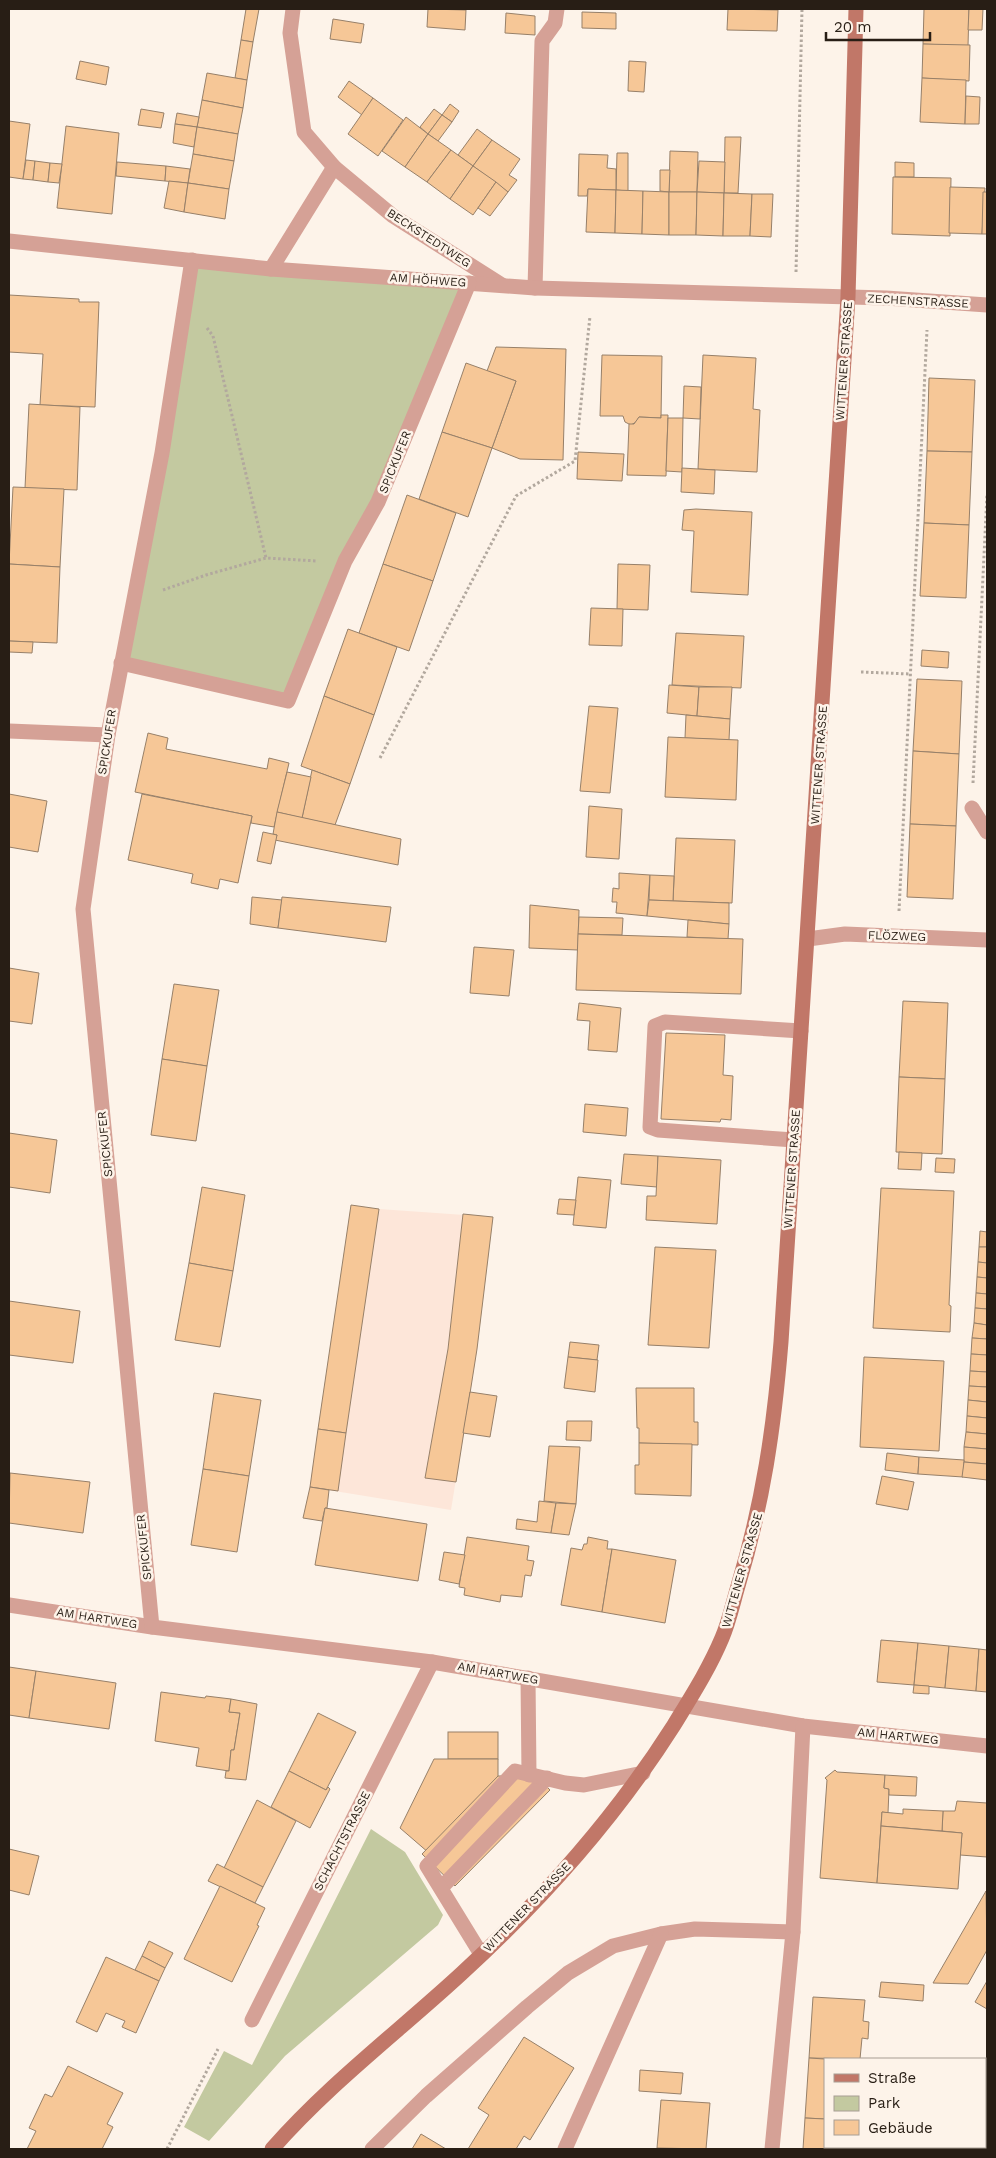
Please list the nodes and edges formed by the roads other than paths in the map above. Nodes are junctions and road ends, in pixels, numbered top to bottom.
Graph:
1 (293, 9) edge
2 (557, 9) edge
3 (856, 9) edge
4 (334, 167) junction
5 (9, 241) edge
6 (192, 260) junction
7 (271, 269) junction
8 (468, 283) junction
9 (504, 286) junction
10 (535, 288) junction
11 (848, 298) junction
12 (987, 305) edge
13 (121, 663) junction
14 (9, 731) edge
15 (108, 734) junction
16 (972, 808) road end
17 (987, 832) edge
18 (808, 939) junction
19 (987, 940) edge
20 (801, 1031) junction
21 (794, 1140) junction
22 (9, 1605) edge
23 (152, 1627) junction
24 (432, 1662) junction
25 (528, 1678) junction
26 (686, 1705) junction
27 (803, 1726) junction
28 (987, 1746) edge
29 (643, 1773) junction
30 (529, 1775) junction
31 (547, 1778) junction
32 (440, 1888) junction
33 (793, 1932) junction
34 (661, 1934) junction
35 (482, 1954) junction
36 (252, 2020) dead end
37 (272, 2149) edge
38 (372, 2149) edge
39 (565, 2149) edge
40 (772, 2149) edge

1 - 4 street, BECKSTEDTWEG
2 - 10 street
3 - 11 main road, WITTENER STRASSE
4 - 7 street
4 - 9 street, BECKSTEDTWEG
5 - 6 street, AM HÖHWEG
6 - 7 street, AM HÖHWEG
6 - 13 street, SPICKUFER
7 - 8 street, AM HÖHWEG
8 - 9 street, AM HÖHWEG
8 - 13 street, SPICKUFER
9 - 10 street, AM HÖHWEG
10 - 11 street, AM HÖHWEG
11 - 12 street, ZECHENSTRASSE
11 - 18 main road, WITTENER STRASSE
13 - 15 street, SPICKUFER
14 - 15 street
15 - 23 street, SPICKUFER
16 - 17 street
18 - 19 street, FLÖZWEG
18 - 20 main road, WITTENER STRASSE
20 - 21 main road, WITTENER STRASSE
20 - 21 street
21 - 26 main road, WITTENER STRASSE
22 - 23 street, AM HARTWEG
23 - 24 street, AM HARTWEG
24 - 25 street, AM HARTWEG
24 - 36 street, SCHACHTSTRASSE
25 - 26 street, AM HARTWEG
25 - 30 street
26 - 27 street, AM HARTWEG
26 - 29 main road, WITTENER STRASSE
27 - 28 street, AM HARTWEG
27 - 33 street
29 - 31 street
29 - 35 main road, WITTENER STRASSE
30 - 31 street
30 - 32 street
31 - 32 street
32 - 35 street
33 - 34 street
33 - 40 street
34 - 38 street
34 - 39 street
35 - 37 main road, WITTENER STRASSE

